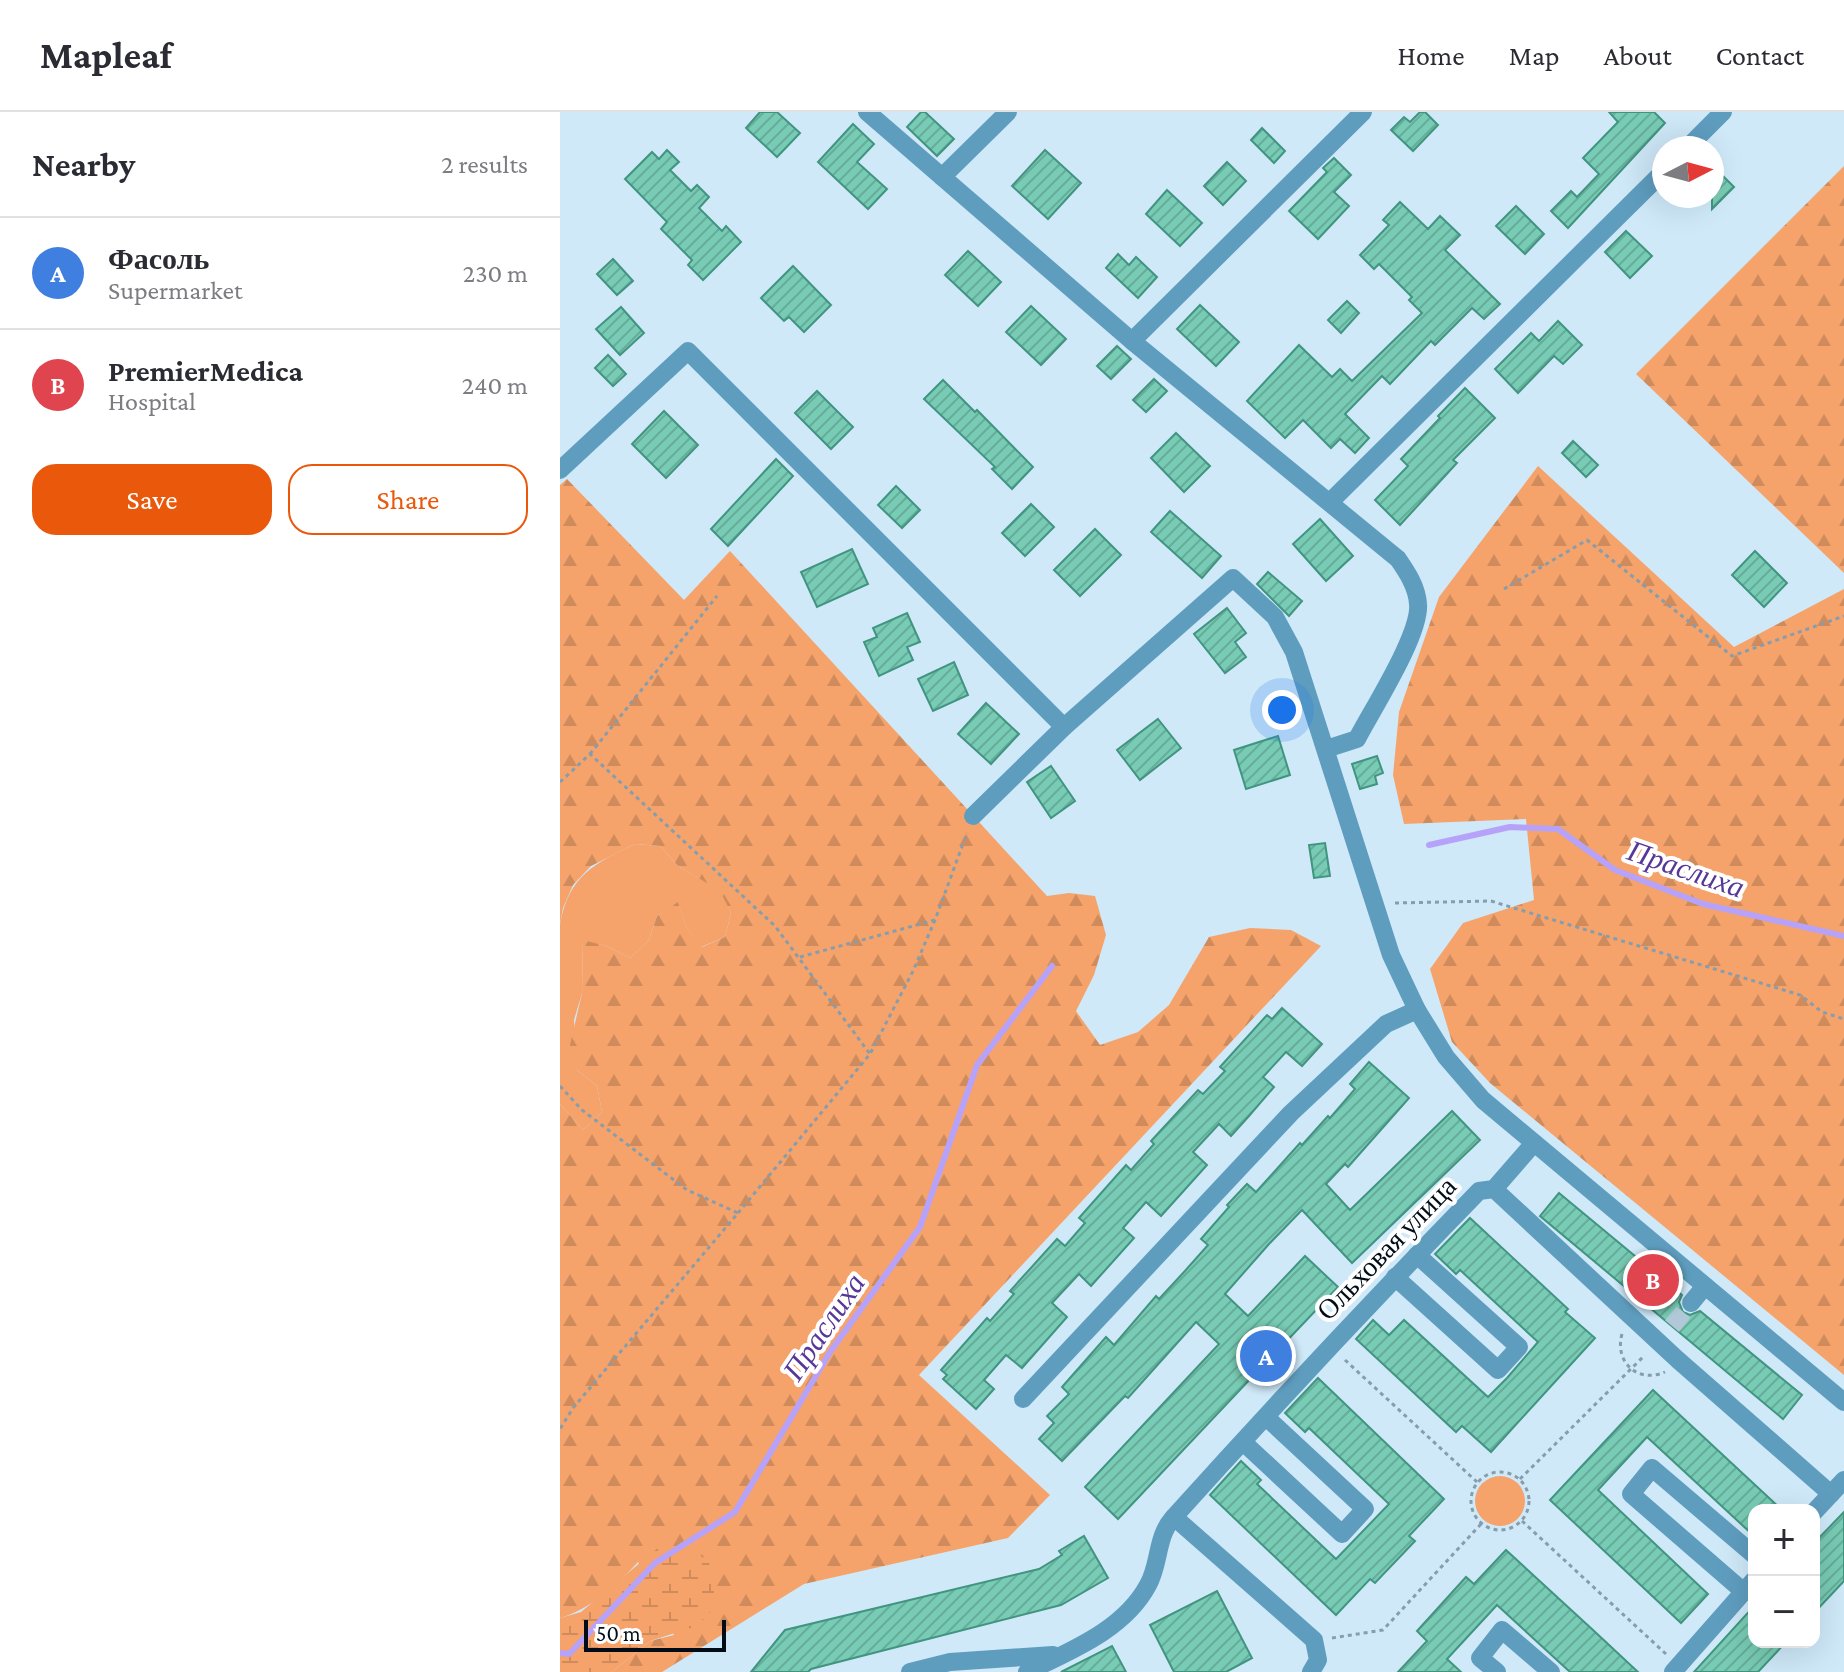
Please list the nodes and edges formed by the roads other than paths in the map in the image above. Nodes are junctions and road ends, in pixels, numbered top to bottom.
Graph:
1 (867, 112) edge
2 (1008, 112) edge
3 (1363, 112) edge
4 (1723, 112) edge
5 (1699, 136) edge
6 (942, 177) junction
7 (1652, 183) edge
8 (1132, 341) junction
9 (560, 470) edge
10 (1331, 501) junction
11 (1064, 727) junction
12 (1326, 749) junction
13 (973, 816) road end
14 (1417, 1010) junction
15 (1534, 1143) junction
16 (1494, 1189) junction
17 (1417, 1255) junction
18 (1395, 1277) junction
19 (1705, 1286) junction
20 (1691, 1303) tunnel mouth
21 (1672, 1326) tunnel mouth
22 (1659, 1341) junction
23 (1023, 1399) dead end
24 (1844, 1402) edge
25 (1266, 1417) junction
26 (1243, 1442) junction
27 (1844, 1480) edge
28 (1831, 1494) junction
29 (1820, 1506) edge
30 (1174, 1517) junction
31 (1748, 1550) edge
32 (1748, 1585) edge
33 (1748, 1587) edge
34 (1064, 1654) junction
35 (1676, 1669) edge
36 (910, 1672) edge
37 (1027, 1672) edge
38 (1311, 1672) edge
39 (1497, 1672) edge
40 (1551, 1672) edge

1 - 6 street
2 - 6 street
3 - 8 street
4 - 5 street
6 - 8 street
7 - 10 street
8 - 10 street
9 - 11 street
10 - 12 street
11 - 12 street
11 - 13 street
12 - 14 street
14 - 15 street
14 - 23 street
15 - 16 street, Ольховая улица
15 - 19 street
16 - 17 street, Ольховая улица
16 - 22 street
17 - 18 street, Ольховая улица
17 - 18 street
18 - 25 street, Ольховая улица
19 - 20 street
19 - 24 street
21 - 22 street
22 - 28 street
25 - 26 street, Ольховая улица
25 - 26 street
26 - 30 street, Ольховая улица
27 - 28 street
28 - 29 street
30 - 34 street, Ольховая улица
30 - 38 street
31 - 32 street
33 - 35 street
34 - 36 street
34 - 37 street, Ольховая улица
39 - 40 street

